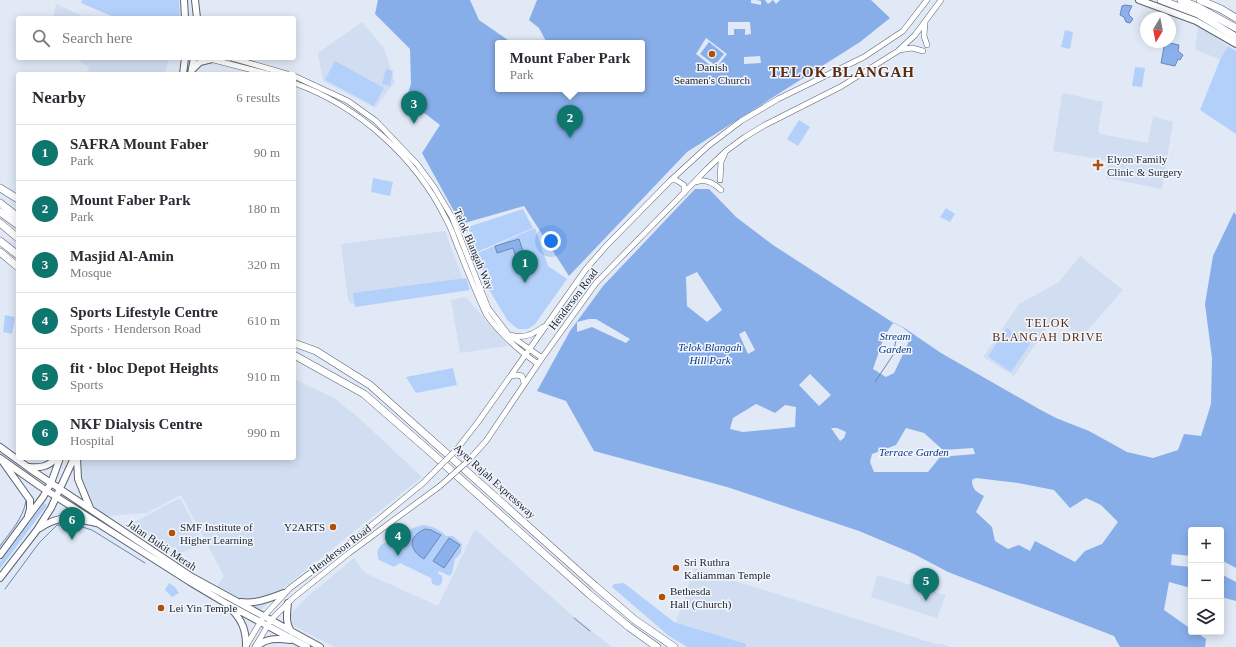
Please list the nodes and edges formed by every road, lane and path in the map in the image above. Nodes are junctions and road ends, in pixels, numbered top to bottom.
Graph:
1 (184, 0) edge
2 (195, 0) edge
3 (927, 0) edge
4 (941, 0) edge
5 (1139, 0) edge
6 (1161, 0) edge
7 (1181, 0) edge
8 (1186, 0) edge
9 (1200, 0) edge
10 (186, 16) edge
11 (197, 16) edge
12 (1236, 18) edge
13 (925, 21) junction
14 (1236, 27) edge
15 (1236, 37) edge
16 (1236, 44) edge
17 (927, 45) dead end
18 (898, 50) junction
19 (923, 51) dead end
20 (185, 60) edge
21 (194, 60) edge
22 (205, 60) edge
23 (217, 60) edge
24 (239, 60) edge
25 (183, 72) edge
26 (191, 72) edge
27 (261, 72) edge
28 (280, 72) edge
29 (296, 77) edge
30 (296, 84) edge
31 (726, 151) junction
32 (672, 180) junction
33 (720, 180) dead end
34 (693, 184) junction
35 (0, 188) edge
36 (721, 190) dead end
37 (684, 193) junction
38 (16, 198) edge
39 (0, 203) edge
40 (0, 212) edge
41 (16, 216) edge
42 (0, 223) edge
43 (16, 224) edge
44 (16, 236) edge
45 (0, 241) edge
46 (0, 252) edge
47 (16, 253) edge
48 (16, 266) edge
49 (547, 324) junction
50 (508, 334) junction
51 (296, 339) edge
52 (296, 344) edge
53 (530, 350) junction
54 (316, 352) junction
55 (296, 356) edge
56 (526, 356) junction
57 (542, 358) junction
58 (303, 359) junction
59 (296, 360) edge
60 (538, 364) junction
61 (511, 376) junction
62 (524, 384) junction
63 (0, 447) edge
64 (16, 458) edge
65 (1, 459) edge
66 (19, 460) edge
67 (54, 460) edge
68 (59, 460) edge
69 (75, 460) edge
70 (76, 460) edge
71 (28, 466) junction
72 (51, 483) junction
73 (60, 488) junction
74 (47, 491) junction
75 (56, 496) junction
76 (91, 509) junction
77 (26, 521) junction
78 (99, 524) junction
79 (37, 530) junction
80 (0, 555) edge
81 (0, 578) edge
82 (284, 593) junction
83 (236, 601) junction
84 (288, 603) junction
85 (227, 604) junction
86 (264, 616) junction
87 (271, 620) junction
88 (260, 622) junction
89 (267, 626) junction
90 (292, 632) junction
91 (293, 640) junction
92 (246, 646) edge
93 (255, 647) edge
94 (307, 647) edge
95 (320, 647) edge
96 (657, 647) edge
97 (674, 647) edge

1 - 10 main road
2 - 11 main road
3 - 32 main road, Henderson Road
4 - 13 main road, Henderson Road
5 - 16 main road
6 - 15 highway
7 - 14 highway
8 - 14 main road
9 - 12 highway
13 - 17 main road
13 - 18 main road, Henderson Road
18 - 19 main road
18 - 31 main road, Henderson Road
20 - 25 main road
21 - 26 main road
22 - 26 main road
23 - 27 main road
24 - 28 main road
29 - 50 main road, Telok Blangah Way
30 - 56 main road, Telok Blangah Way
31 - 33 main road
31 - 34 main road, Henderson Road
32 - 37 main road
32 - 49 main road, Henderson Road
34 - 36 main road
34 - 37 main road, Henderson Road
35 - 38 highway
37 - 57 main road, Henderson Road
39 - 41 highway
40 - 43 highway
42 - 44 highway
45 - 47 highway
46 - 48 highway
49 - 50 main road
49 - 53 main road, Henderson Road
50 - 53 main road, Telok Blangah Way
51 - 54 highway
52 - 54 highway, Ayer Rajah Expressway
53 - 56 main road, Henderson Road
53 - 57 main road, Telok Blangah Way
54 - 97 highway, Ayer Rajah Expressway
55 - 58 highway, Ayer Rajah Expressway
56 - 60 main road, Telok Blangah Way
56 - 61 main road, Henderson Road
57 - 60 main road, Henderson Road
58 - 59 highway
58 - 96 highway, Ayer Rajah Expressway
60 - 62 main road, Henderson Road
61 - 62 main road
61 - 82 main road, Henderson Road, bridge
62 - 84 main road, Henderson Road, bridge
63 - 64 main road, Jalan Bukit Merah
65 - 74 main road, Jalan Bukit Merah
65 - 77 main road
66 - 71 main road, Jalan Bukit Merah
67 - 71 main road
68 - 72 main road
69 - 73 main road
70 - 76 main road
71 - 72 main road, Jalan Bukit Merah
72 - 73 main road, Jalan Bukit Merah
72 - 74 main road
73 - 75 main road
73 - 76 main road, Jalan Bukit Merah
74 - 75 main road, Jalan Bukit Merah
74 - 77 main road
75 - 78 main road, Jalan Bukit Merah
75 - 79 main road
76 - 83 main road, Jalan Bukit Merah
77 - 80 main road
78 - 79 main road
78 - 85 main road, Jalan Bukit Merah
79 - 81 main road
82 - 83 main road
82 - 86 main road, Henderson Road
83 - 86 main road, Jalan Bukit Merah
84 - 87 main road, Henderson Road
84 - 90 main road
85 - 88 main road, Jalan Bukit Merah
85 - 92 main road
86 - 87 main road, Jalan Bukit Merah
86 - 88 main road, Henderson Road
87 - 89 main road, Henderson Road
87 - 90 main road, Jalan Bukit Merah
88 - 89 main road, Jalan Bukit Merah
88 - 92 main road, Henderson Road
89 - 91 main road, Jalan Bukit Merah
89 - 93 main road, Henderson Road
90 - 95 main road, Jalan Bukit Merah
91 - 93 main road
91 - 94 main road, Jalan Bukit Merah

